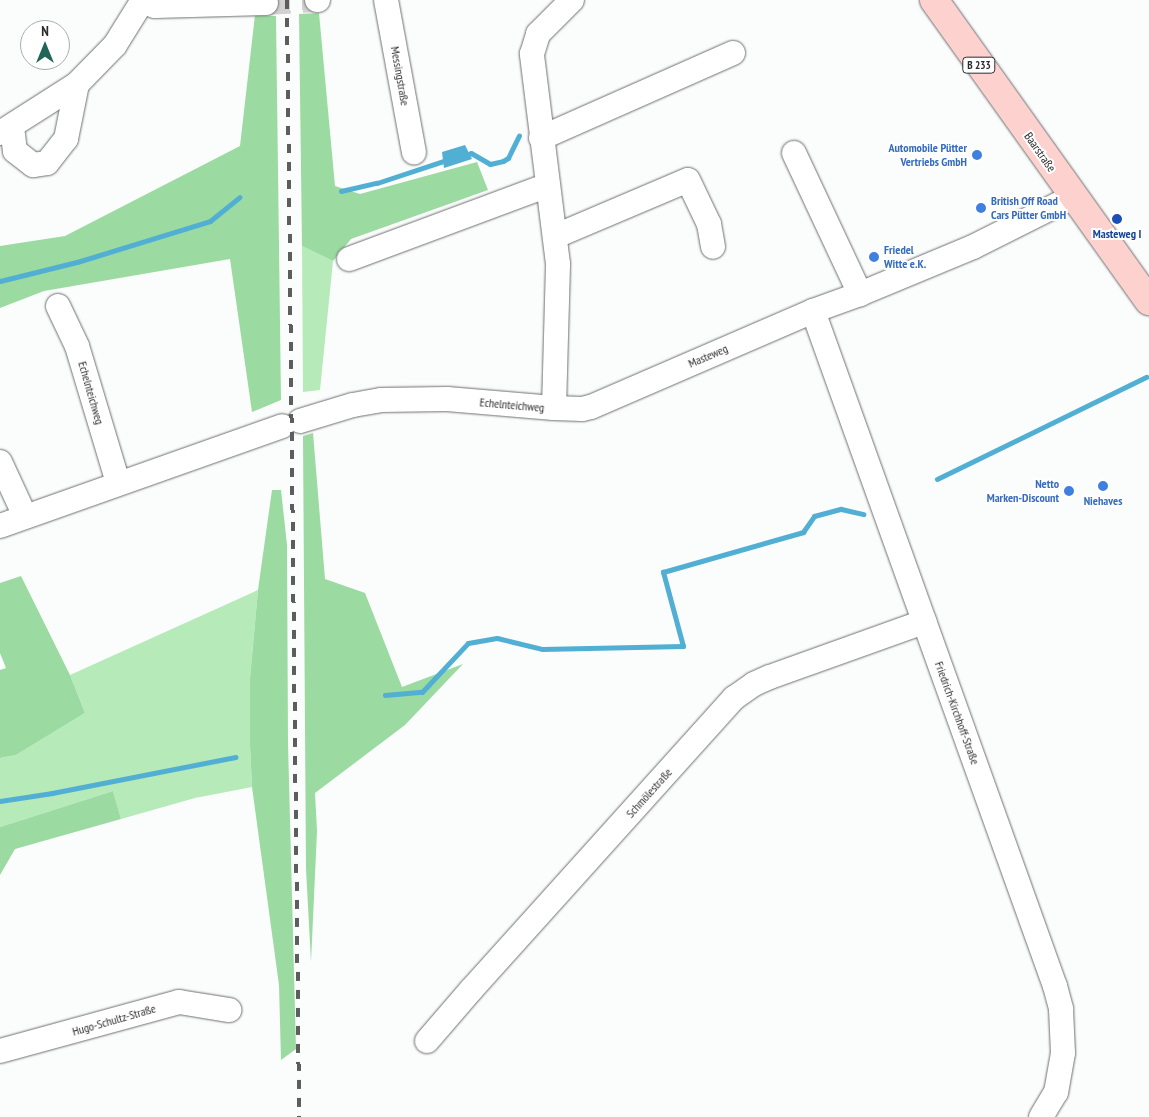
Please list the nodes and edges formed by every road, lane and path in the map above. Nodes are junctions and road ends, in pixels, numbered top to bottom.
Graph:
1 (386, 0) edge
2 (572, 0) edge
3 (934, 0) edge
4 (143, 1) edge
5 (266, 3) dead end
6 (733, 53) dead end
7 (77, 84) junction
8 (6, 130) edge
9 (541, 138) junction
10 (414, 152) dead end
11 (794, 153) dead end
12 (548, 185) junction
13 (1073, 197) junction
14 (556, 236) junction
15 (713, 247) dead end
16 (350, 259) dead end
17 (860, 294) junction
18 (1149, 302) edge
19 (58, 306) dead end
20 (813, 311) junction
21 (554, 408) junction
22 (0, 462) edge
23 (118, 483) junction
24 (25, 516) junction
25 (0, 526) edge
26 (924, 622) junction
27 (229, 1010) dead end
28 (427, 1042) dead end
29 (0, 1051) edge
30 (1041, 1117) edge

1 - 10 street, Messingstraße
2 - 9 street, Echelnteichweg
3 - 13 main road, Baarstraße / B 233
4 - 5 street
4 - 7 street
6 - 9 street
7 - 8 street
7 - 8 street
9 - 12 street, Echelnteichweg
11 - 17 street
12 - 14 street, Echelnteichweg
12 - 16 street
13 - 17 street, Masteweg
13 - 18 main road, Baarstraße / B 233
14 - 15 street
14 - 21 street, Echelnteichweg
17 - 20 street, Masteweg
19 - 23 street, Echelnteichweg
20 - 21 street, Masteweg
20 - 26 street, Friedrich-Kirchhoff-Straße
21 - 23 street, Echelnteichweg
22 - 24 street
23 - 24 street, Echelnteichweg
24 - 25 street, Echelnteichweg
26 - 28 street, Schmölestraße
26 - 30 street, Friedrich-Kirchhoff-Straße
27 - 29 street, Hugo-Schultz-Straße

